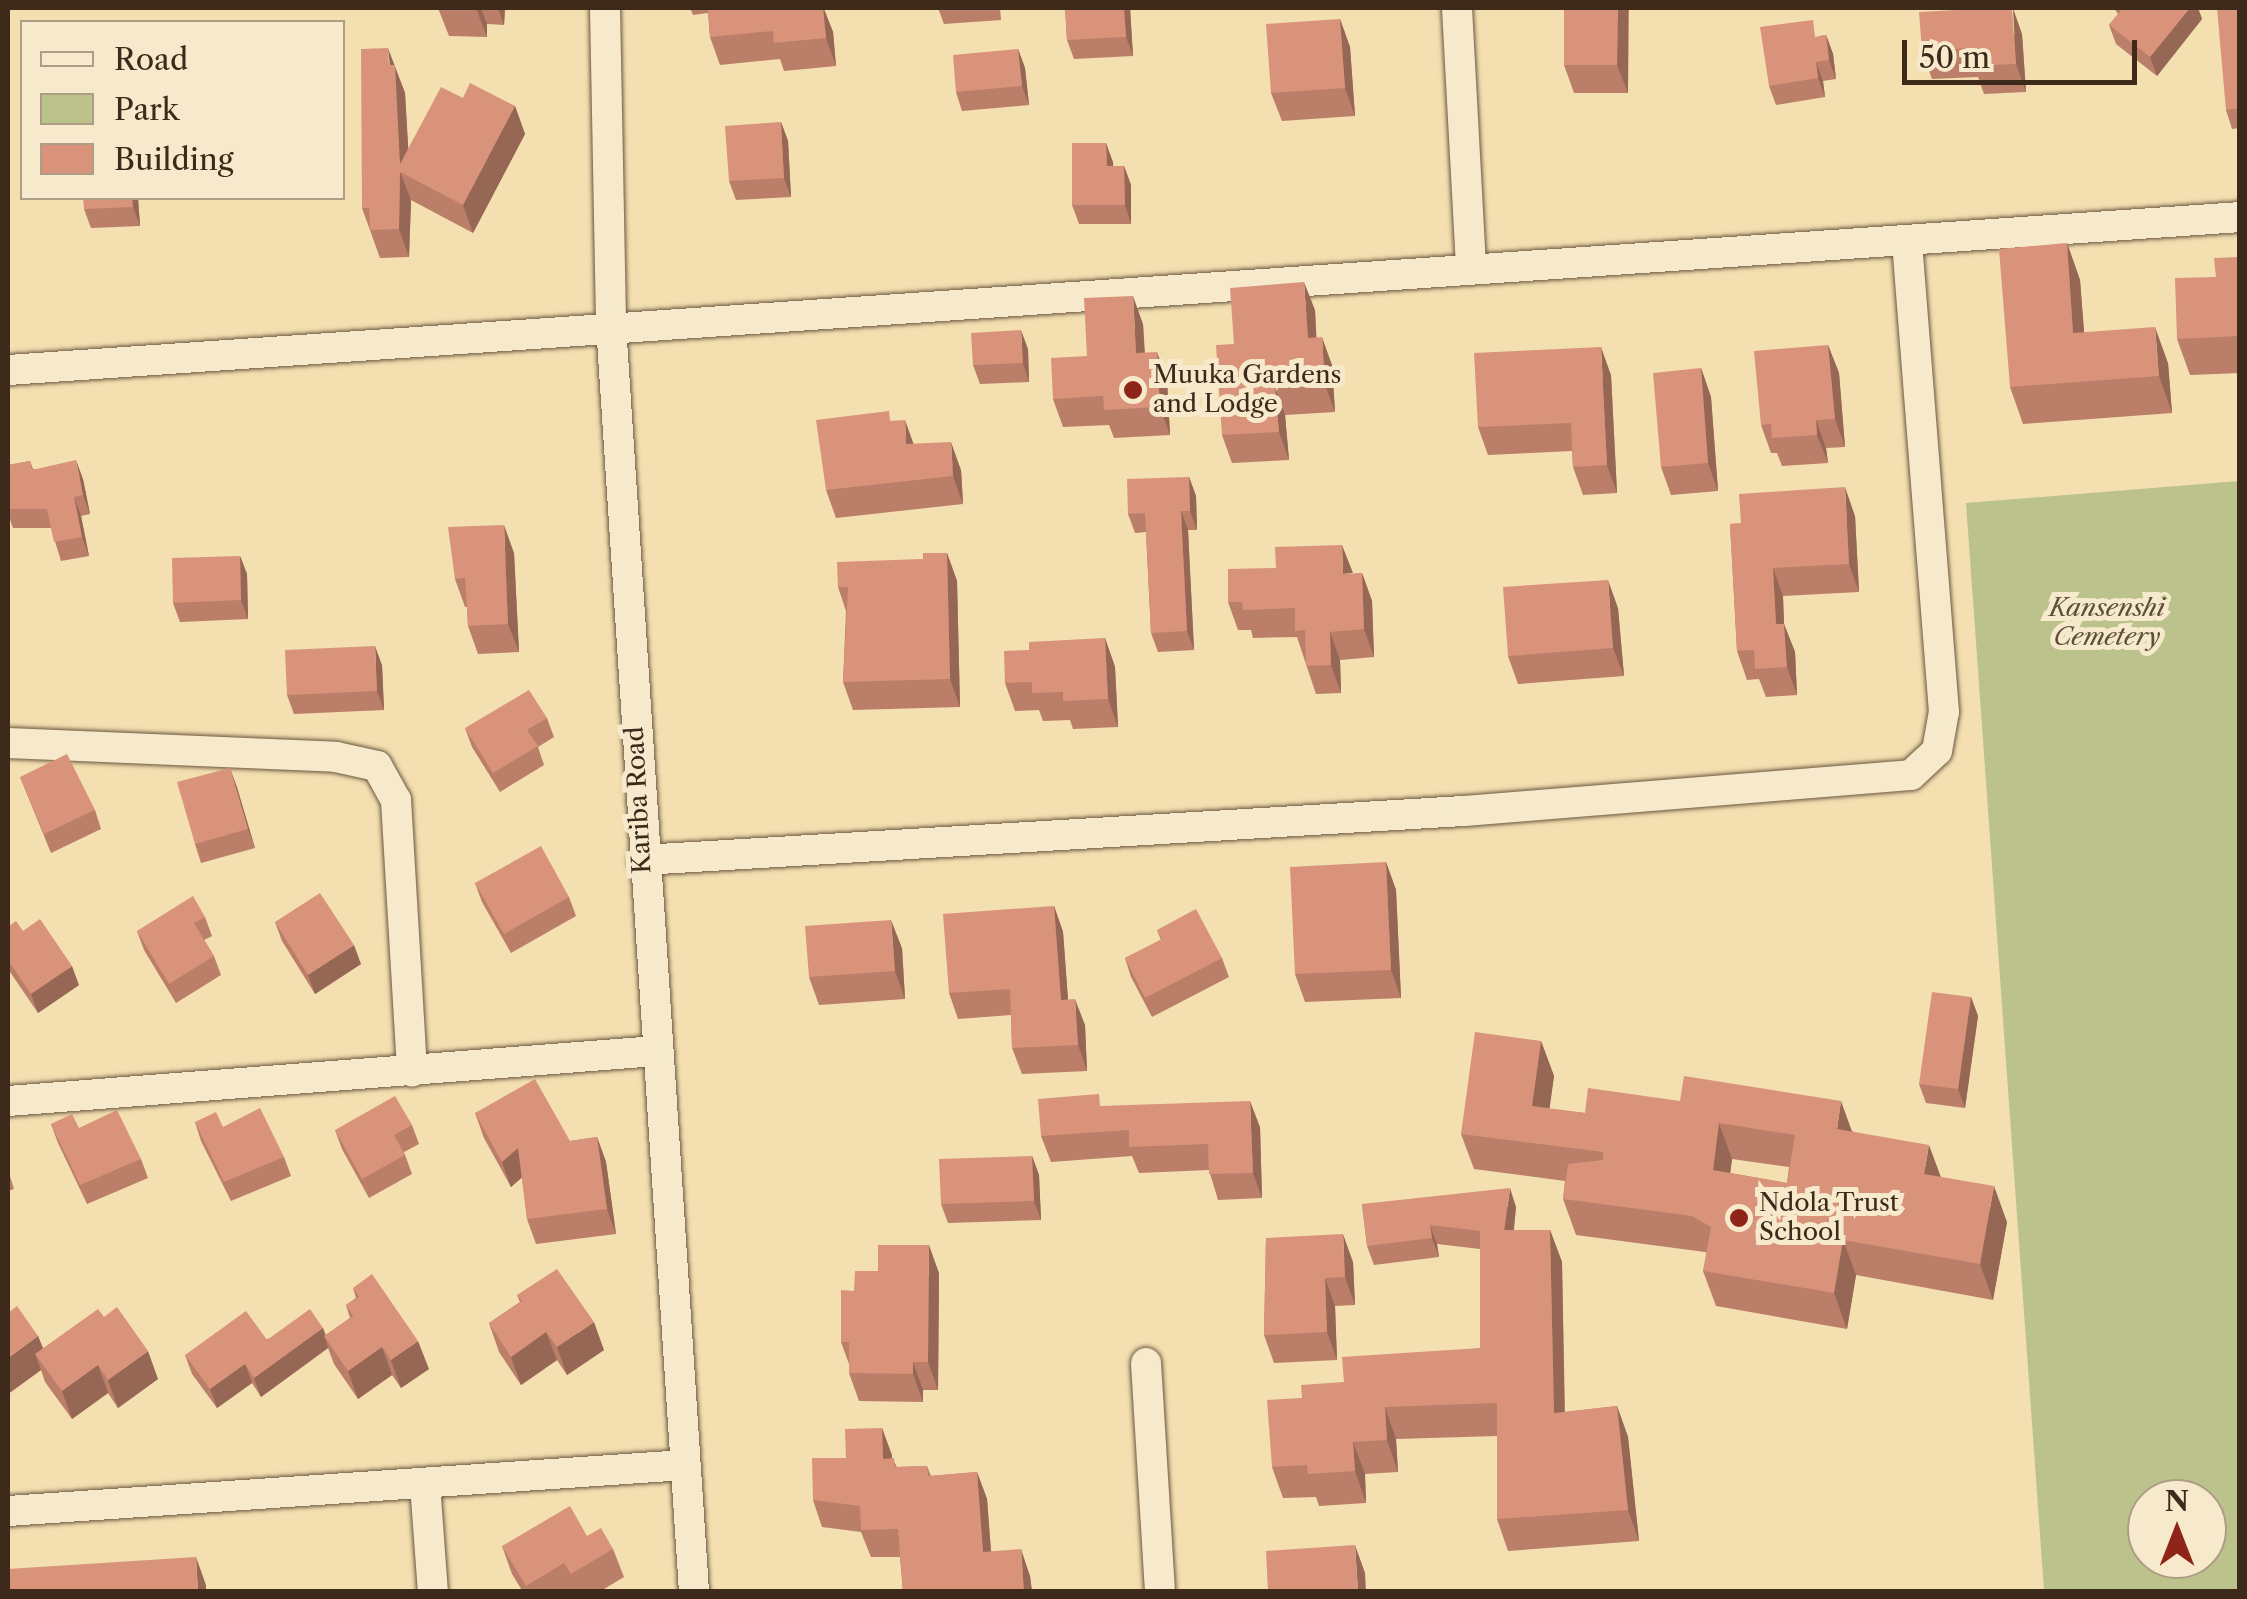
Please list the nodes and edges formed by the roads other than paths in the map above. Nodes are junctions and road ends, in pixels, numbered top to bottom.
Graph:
1 (605, 8) edge
2 (1457, 8) edge
3 (2240, 217) edge
4 (1907, 241) junction
5 (1471, 267) junction
6 (612, 324) junction
7 (8, 370) edge
8 (8, 743) edge
9 (643, 860) junction
10 (656, 1052) junction
11 (412, 1072) junction
12 (8, 1101) edge
13 (1146, 1363) dead end
14 (685, 1465) junction
15 (425, 1484) junction
16 (8, 1511) edge
17 (433, 1592) edge
18 (694, 1592) edge
19 (1160, 1592) edge

1 - 6 street, Kariba Road
2 - 5 street
3 - 4 street
4 - 5 street
4 - 9 street
5 - 6 street
6 - 7 street
6 - 9 street, Kariba Road
8 - 11 street
9 - 10 street, Kariba Road
10 - 11 street
10 - 14 street, Kariba Road
11 - 12 street
13 - 19 street
14 - 15 street
14 - 18 street, Kariba Road
15 - 16 street
15 - 17 street

